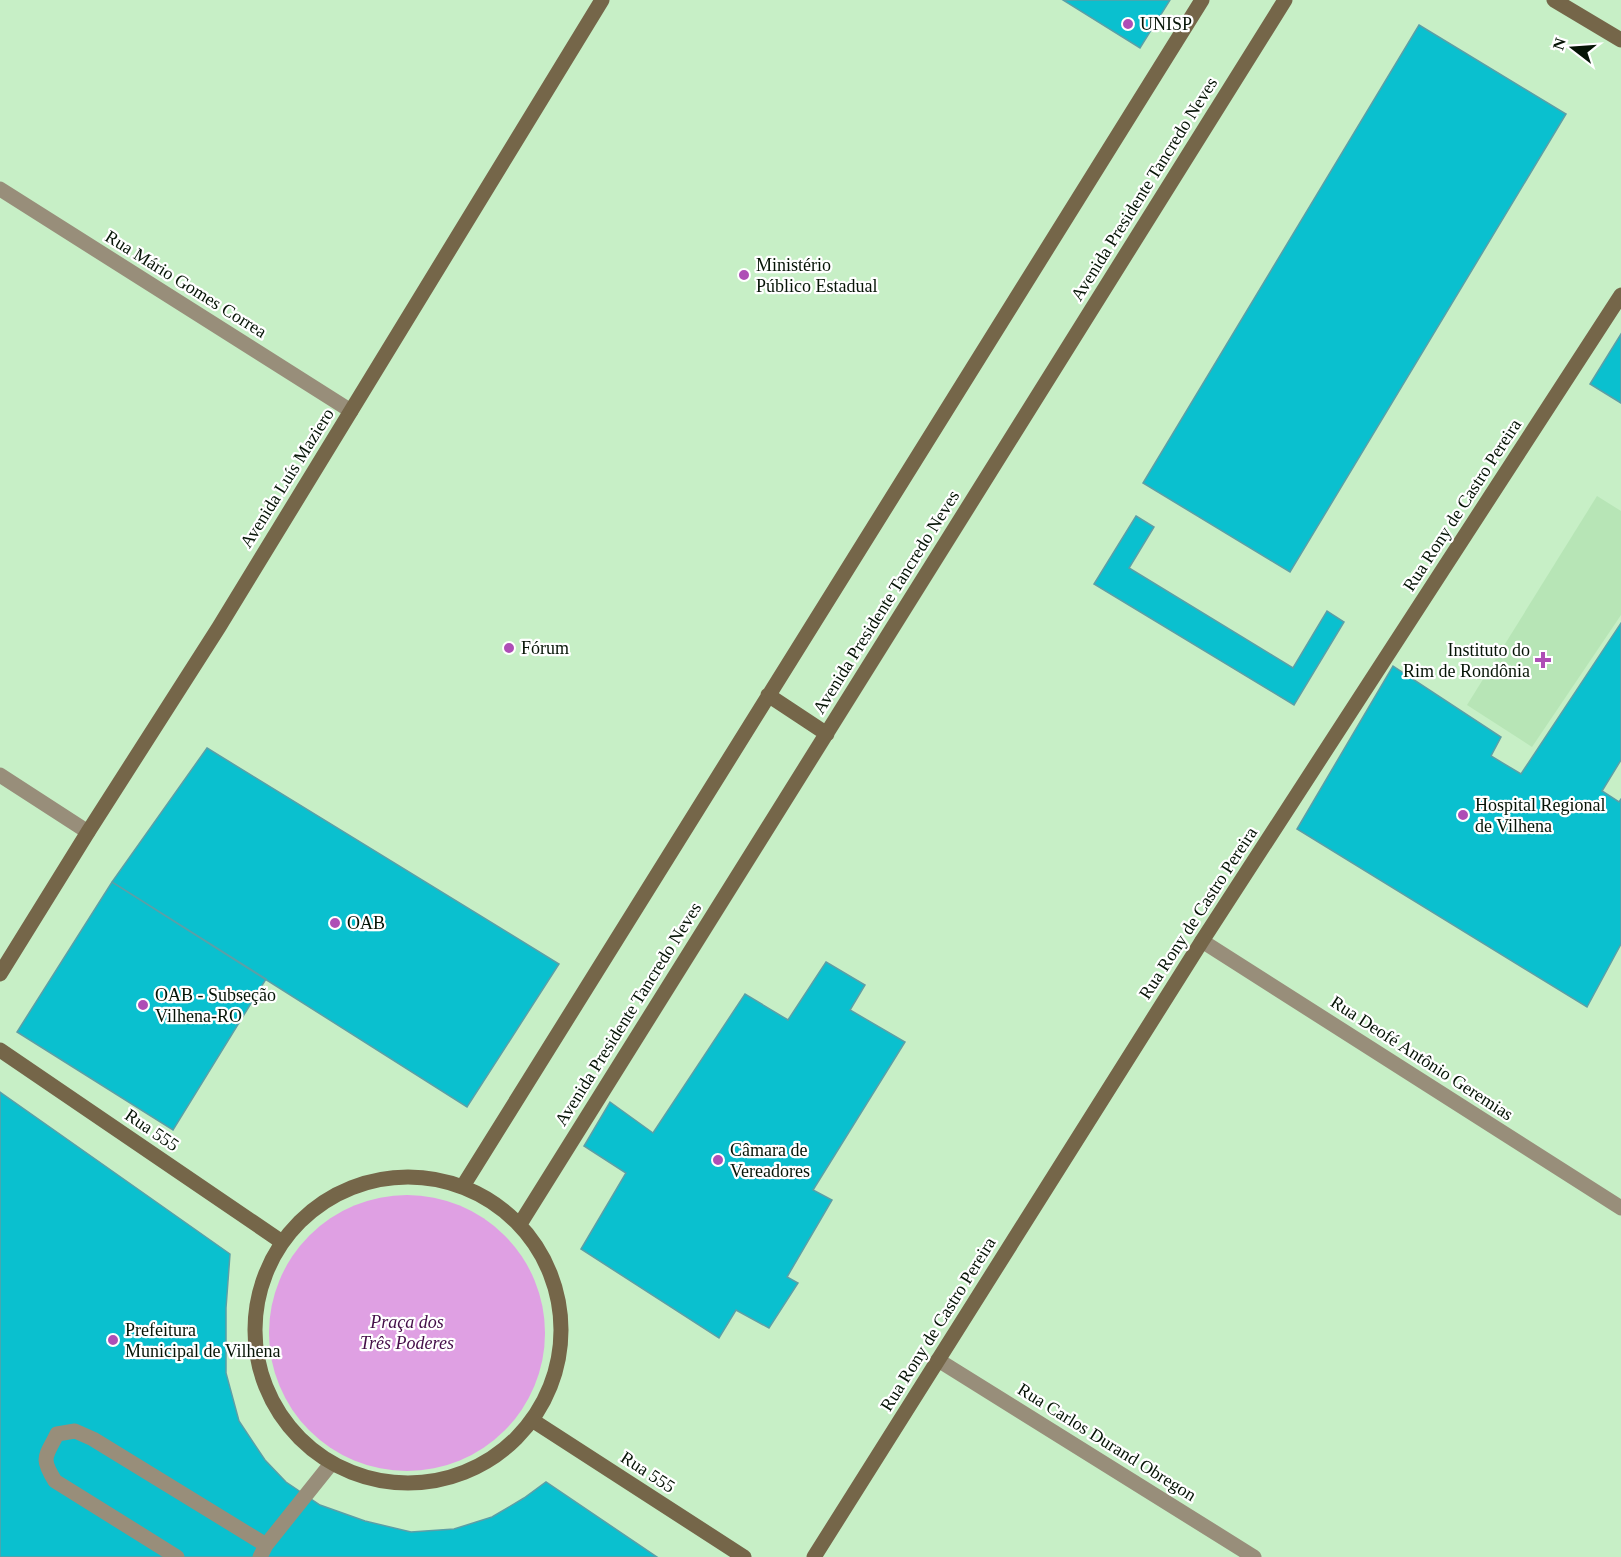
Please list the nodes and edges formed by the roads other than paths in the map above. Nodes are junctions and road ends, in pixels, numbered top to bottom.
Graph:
1 (602, 0) edge
2 (1202, 0) edge
3 (1285, 0) edge
4 (1554, 0) edge
5 (1621, 40) edge
6 (0, 189) edge
7 (1621, 295) edge
8 (351, 411) junction
9 (768, 695) junction
10 (827, 734) junction
11 (0, 775) edge
12 (88, 832) junction
13 (1203, 941) junction
14 (0, 974) edge
15 (0, 1050) edge
16 (463, 1186) junction
17 (1621, 1208) edge
18 (520, 1224) junction
19 (282, 1242) junction
20 (938, 1360) junction
21 (532, 1420) junction
22 (330, 1465) junction
23 (263, 1551) edge
24 (177, 1557) edge
25 (744, 1557) edge
26 (814, 1557) edge
27 (1254, 1557) edge

1 - 8 street, Avenida Luís Maziero
2 - 9 street
3 - 10 street, Avenida Presidente Tancredo Neves
4 - 5 street
6 - 8 street, Rua Mário Gomes Correa
7 - 13 street, Rua Rony de Castro Pereira
8 - 12 street, Avenida Luís Maziero
9 - 10 street
9 - 16 street
10 - 18 street, Avenida Presidente Tancredo Neves
11 - 12 street
12 - 14 street, Avenida Luís Maziero
13 - 17 street, Rua Deofé Antônio Geremias
13 - 20 street, Rua Rony de Castro Pereira
15 - 19 street, Rua 555
16 - 18 street
16 - 19 street
18 - 21 street
19 - 22 street
20 - 26 street, Rua Rony de Castro Pereira
20 - 27 street, Rua Carlos Durand Obregon
21 - 22 street
21 - 25 street, Rua 555
22 - 23 street
23 - 24 street

